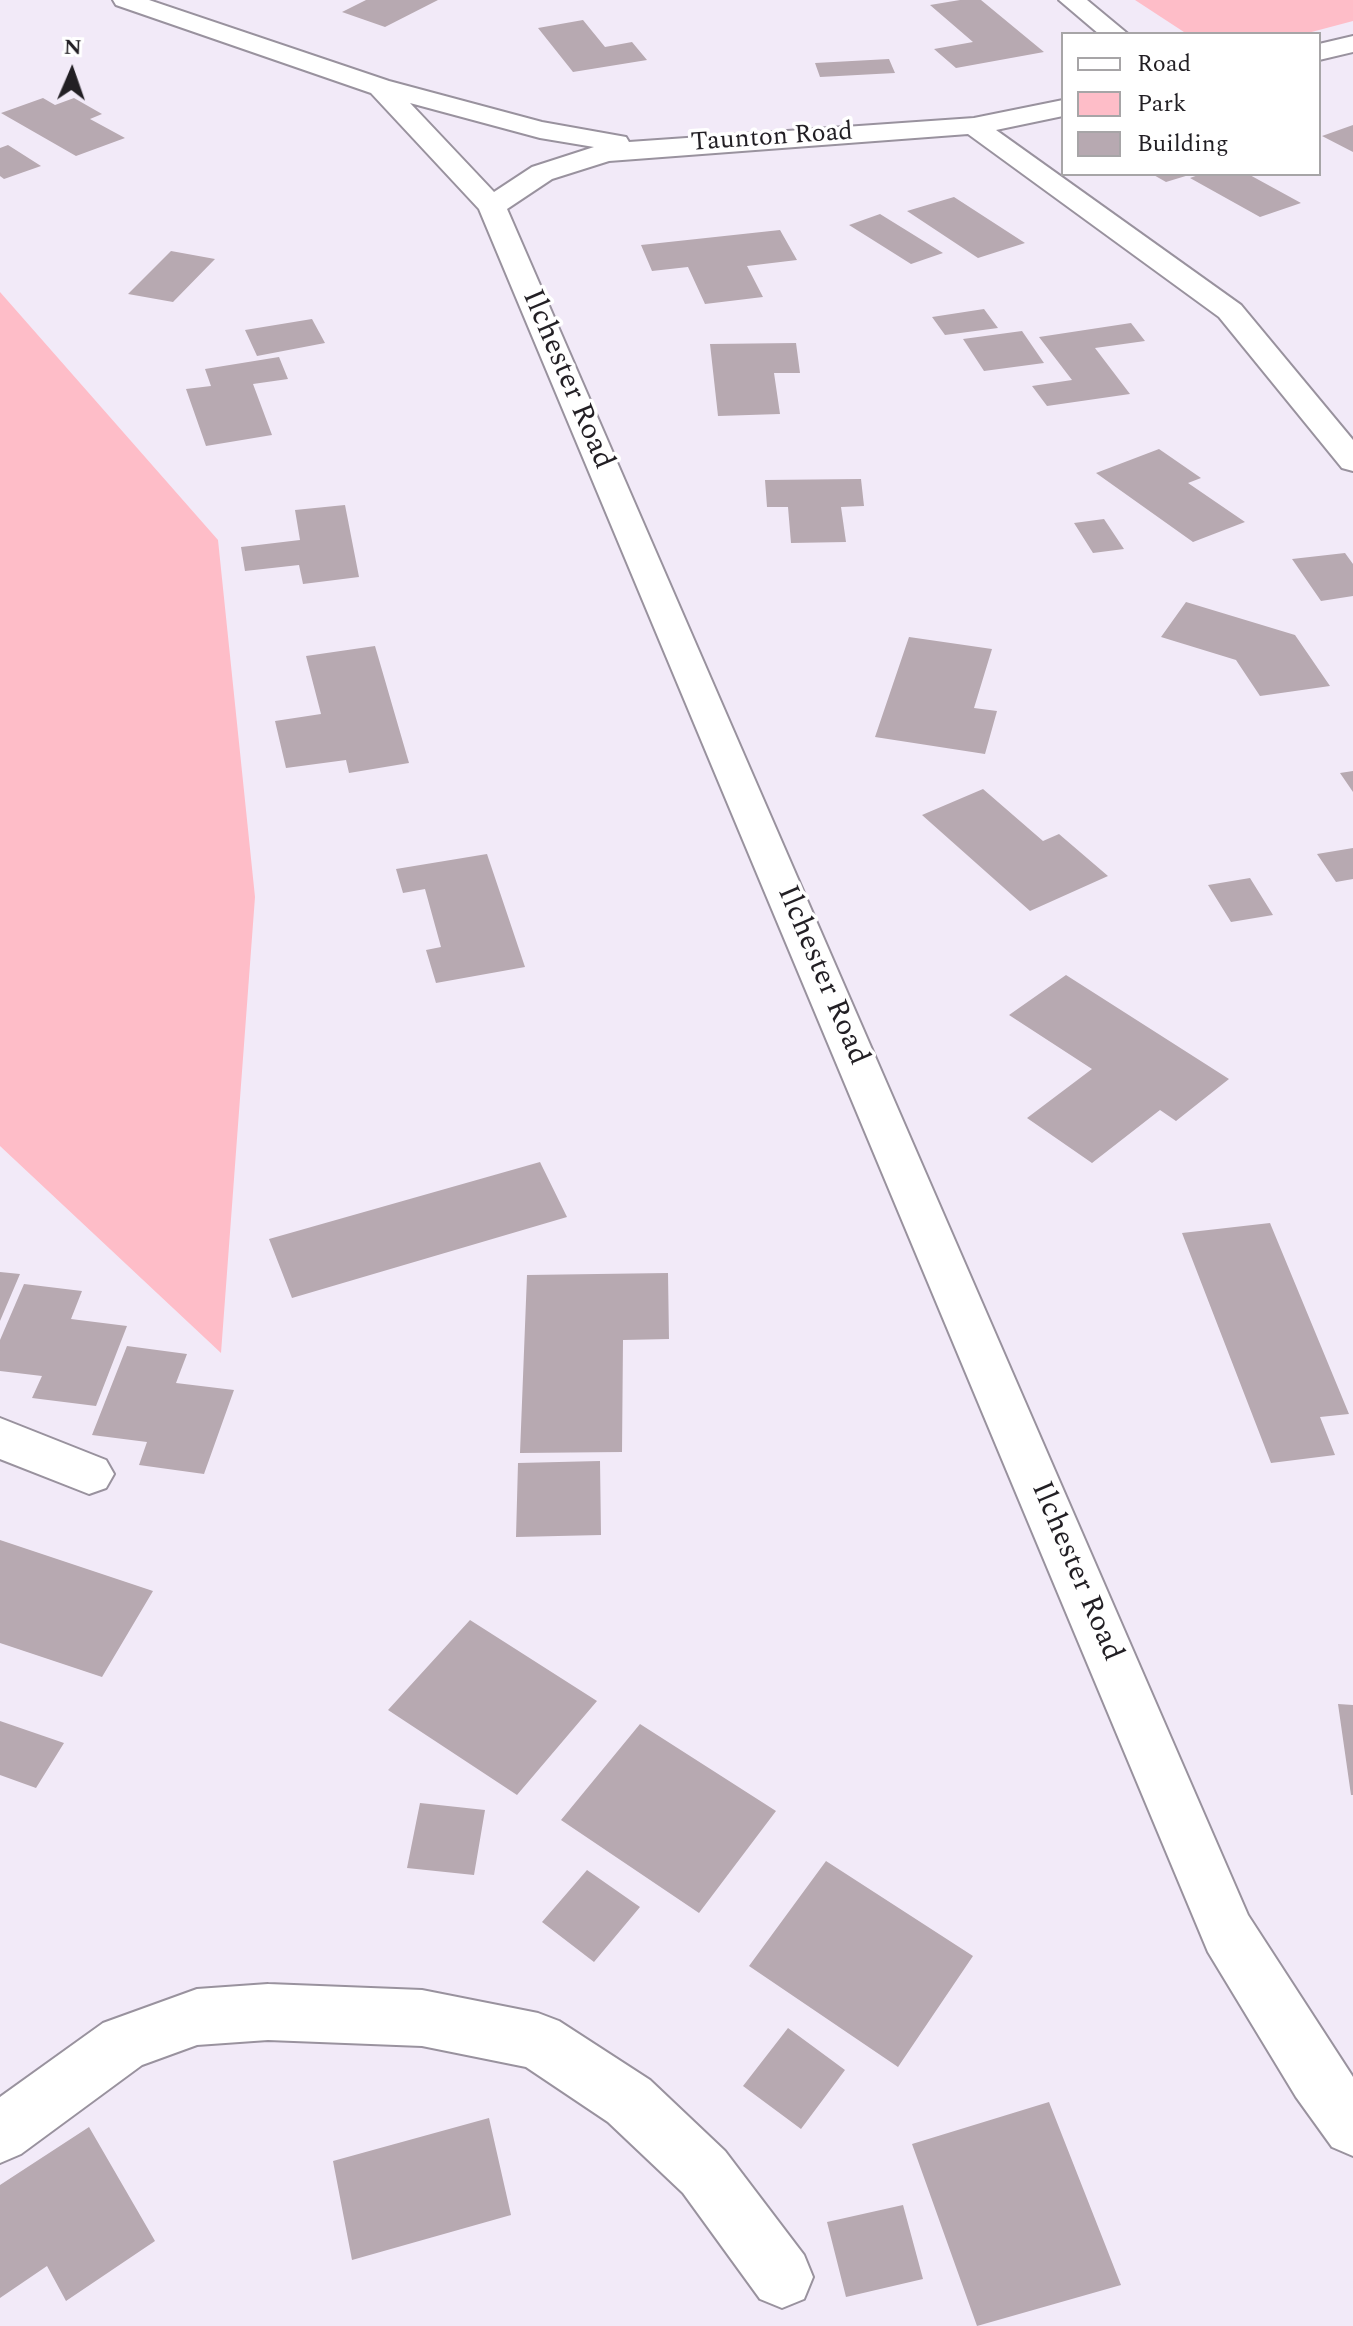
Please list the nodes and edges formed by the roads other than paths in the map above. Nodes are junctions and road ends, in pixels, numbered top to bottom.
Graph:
1 (125, 0) edge
2 (1071, 0) edge
3 (1112, 32) edge
4 (380, 87) junction
5 (1061, 108) edge
6 (974, 126) junction
7 (642, 148) junction
8 (492, 206) junction
9 (1353, 461) edge
10 (0, 1438) edge
11 (89, 1474) dead end
12 (1353, 2126) edge
13 (0, 2133) edge
14 (782, 2277) dead end

1 - 4 street, Ilchester Road
2 - 3 street
4 - 7 street
4 - 8 street, Ilchester Road
5 - 6 street, Taunton Road
6 - 7 street, Taunton Road
6 - 9 street
7 - 8 street, Taunton Road
8 - 12 street, Ilchester Road
10 - 11 street
13 - 14 street

